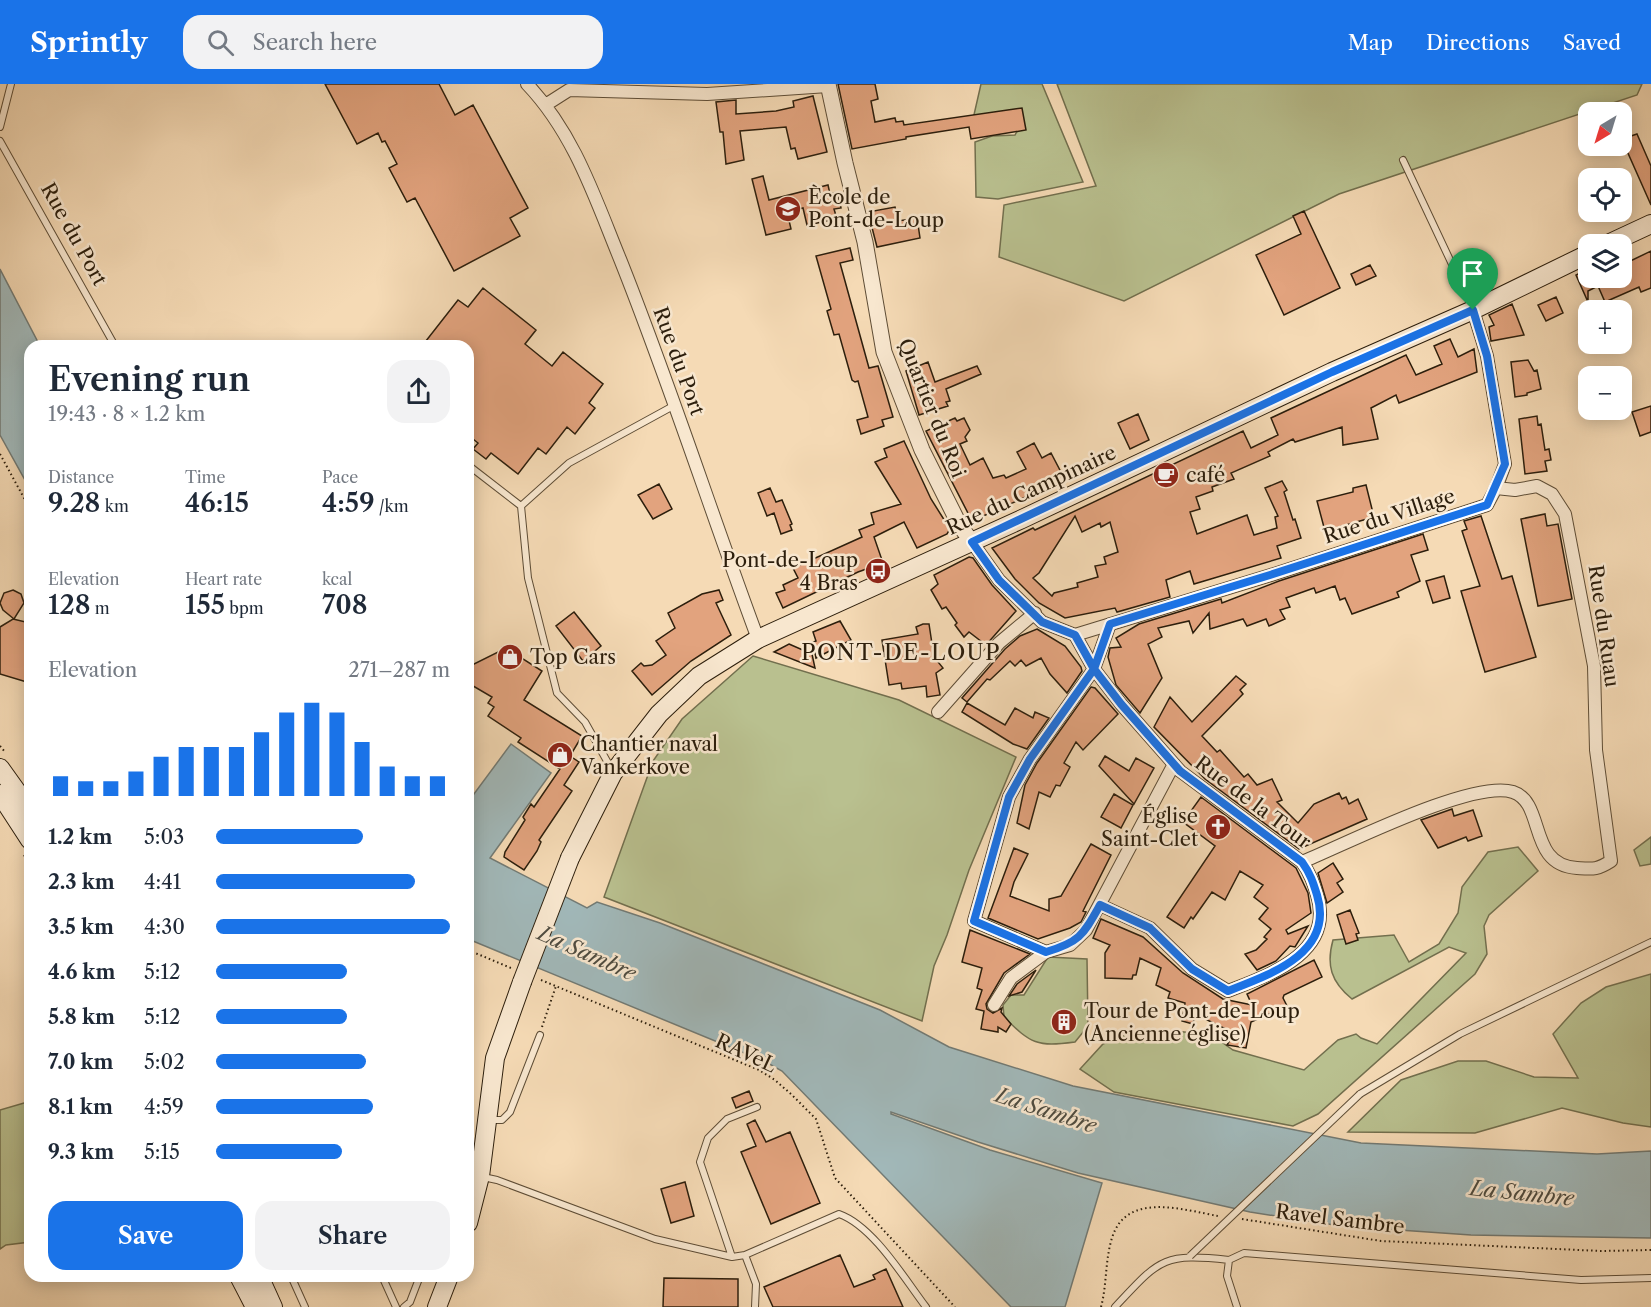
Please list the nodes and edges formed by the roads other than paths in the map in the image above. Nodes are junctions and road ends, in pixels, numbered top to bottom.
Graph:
1 (11, 84) edge
2 (527, 84) edge
3 (828, 85) edge
4 (547, 104) junction
5 (0, 127) edge
6 (0, 141) edge
7 (1403, 160) dead end
8 (1651, 224) edge
9 (1630, 234) edge
10 (1578, 259) edge
11 (1473, 310) junction
12 (112, 340) edge
13 (675, 405) junction
14 (474, 470) edge
15 (1496, 488) junction
16 (521, 506) junction
17 (972, 542) junction
18 (1035, 613) junction
19 (1110, 624) junction
20 (1075, 635) junction
21 (758, 639) junction
22 (1094, 669) junction
23 (938, 712) dead end
24 (1174, 764) junction
25 (0, 768) edge
26 (613, 773) junction
27 (0, 794) edge
28 (24, 802) edge
29 (24, 831) edge
30 (1302, 862) junction
31 (1100, 905) junction
32 (1651, 942) edge
33 (1046, 952) junction
34 (994, 1005) dead end
35 (540, 1035) road end
36 (757, 1107) dead end
37 (486, 1120) junction
38 (480, 1176) junction
39 (474, 1200) edge
40 (745, 1255) junction
41 (1190, 1256) junction
42 (732, 1257) junction
43 (1229, 1260) junction
44 (1651, 1278) edge
45 (242, 1282) edge
46 (262, 1282) edge
47 (294, 1282) edge
48 (385, 1282) edge
49 (417, 1282) edge
50 (447, 1282) edge
51 (407, 1305) edge
52 (255, 1307) edge
53 (273, 1307) edge
54 (305, 1307) edge
55 (396, 1307) edge
56 (437, 1307) edge
57 (755, 1307) edge
58 (926, 1307) edge
59 (1115, 1307) edge
60 (1237, 1307) edge

1 - 5 lane
2 - 4 street, Rue du Port
3 - 4 street
3 - 17 street, Quartier du Roi
4 - 13 street, Rue du Port
6 - 12 lane, Rue du Port
7 - 11 lane
8 - 9 main road
10 - 11 main road, Rue du Campinaire
11 - 15 street, Rue du Village
11 - 17 main road, Rue du Campinaire
13 - 16 lane
13 - 21 street, Rue du Port
14 - 16 lane
15 - 19 street, Rue du Village
15 - 30 street, Rue du Ruau
16 - 26 lane
17 - 18 street, Quartier du Roi
17 - 21 main road, Rue du Campinaire
18 - 20 street, Quartier du Roi
18 - 23 street
19 - 20 street, Rue du Village
19 - 22 street
20 - 22 street, Rue de la Tour
21 - 26 main road, Rue du Campinaire
22 - 24 street, Rue de la Tour
22 - 33 street
24 - 30 street, Rue de la Tour
24 - 31 street
25 - 28 main road
26 - 37 main road, Rue du Campinaire, bridge
27 - 29 main road
30 - 31 street, Rue de la Tour
31 - 33 street
32 - 41 lane, bridge
33 - 34 street
35 - 37 lane
36 - 42 lane
37 - 38 main road, Rue du Campinaire
38 - 39 main road, Rue du Campinaire
38 - 42 lane
40 - 42 lane
40 - 57 lane
40 - 58 lane
41 - 43 lane
41 - 59 lane
43 - 44 lane
43 - 60 lane
45 - 52 main road
46 - 53 main road
47 - 54 lane
48 - 55 lane
49 - 51 lane
50 - 56 main road

